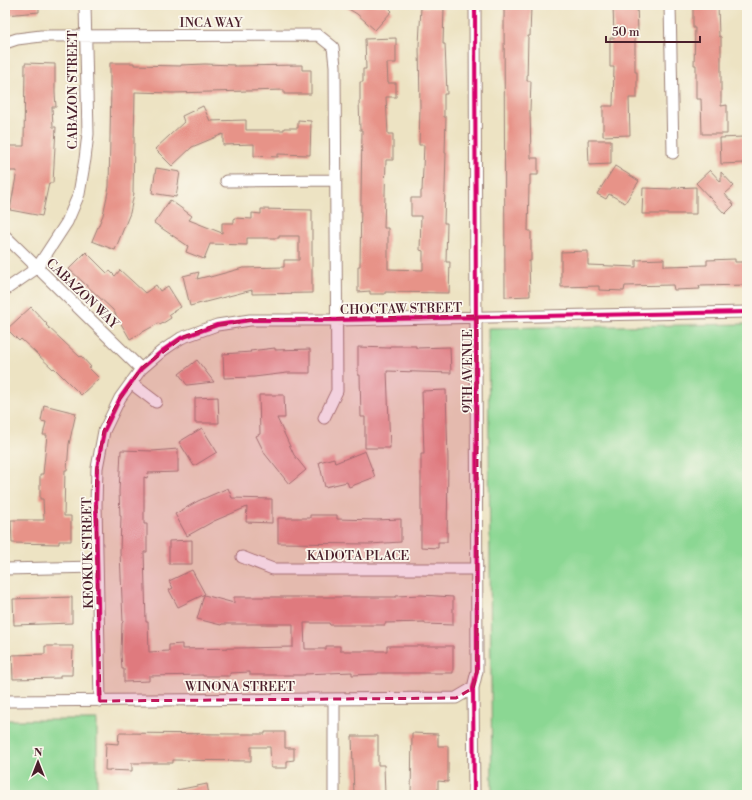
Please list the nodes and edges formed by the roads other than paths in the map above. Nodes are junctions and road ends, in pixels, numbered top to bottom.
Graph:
1 (86, 5) edge
2 (475, 5) edge
3 (670, 5) edge
4 (86, 37) junction
5 (5, 43) edge
6 (673, 153) dead end
7 (336, 180) junction
8 (226, 181) dead end
9 (5, 236) edge
10 (37, 268) junction
11 (5, 290) edge
12 (747, 312) edge
13 (477, 316) junction
14 (336, 320) junction
15 (141, 369) junction
16 (131, 383) junction
17 (156, 402) dead end
18 (324, 418) dead end
19 (242, 556) dead end
20 (97, 567) junction
21 (5, 569) edge
22 (477, 569) junction
23 (473, 688) junction
24 (334, 699) junction
25 (5, 701) edge
26 (100, 701) junction
27 (334, 795) edge
28 (474, 795) edge

1 - 4 street, CABAZON STREET
2 - 13 street, 9TH AVENUE
3 - 6 street
4 - 5 street, INCA WAY
4 - 7 street, INCA WAY
4 - 10 street, CABAZON STREET
7 - 8 street
7 - 14 street
9 - 10 street, CABAZON WAY
10 - 11 street, CABAZON STREET
10 - 15 street, CABAZON WAY
12 - 13 street, CHOCTAW STREET
13 - 14 street, CHOCTAW STREET
13 - 22 street, 9TH AVENUE
14 - 15 street, CHOCTAW STREET
14 - 18 street
15 - 16 street, KEOKUK STREET
16 - 17 street
16 - 20 street, KEOKUK STREET
19 - 22 street, KADOTA PLACE
20 - 21 street
20 - 26 street, KEOKUK STREET
22 - 23 street, 9TH AVENUE
23 - 24 street, WINONA STREET
23 - 28 street, 9TH AVENUE
24 - 26 street, WINONA STREET
24 - 27 street
25 - 26 street, WINONA STREET

